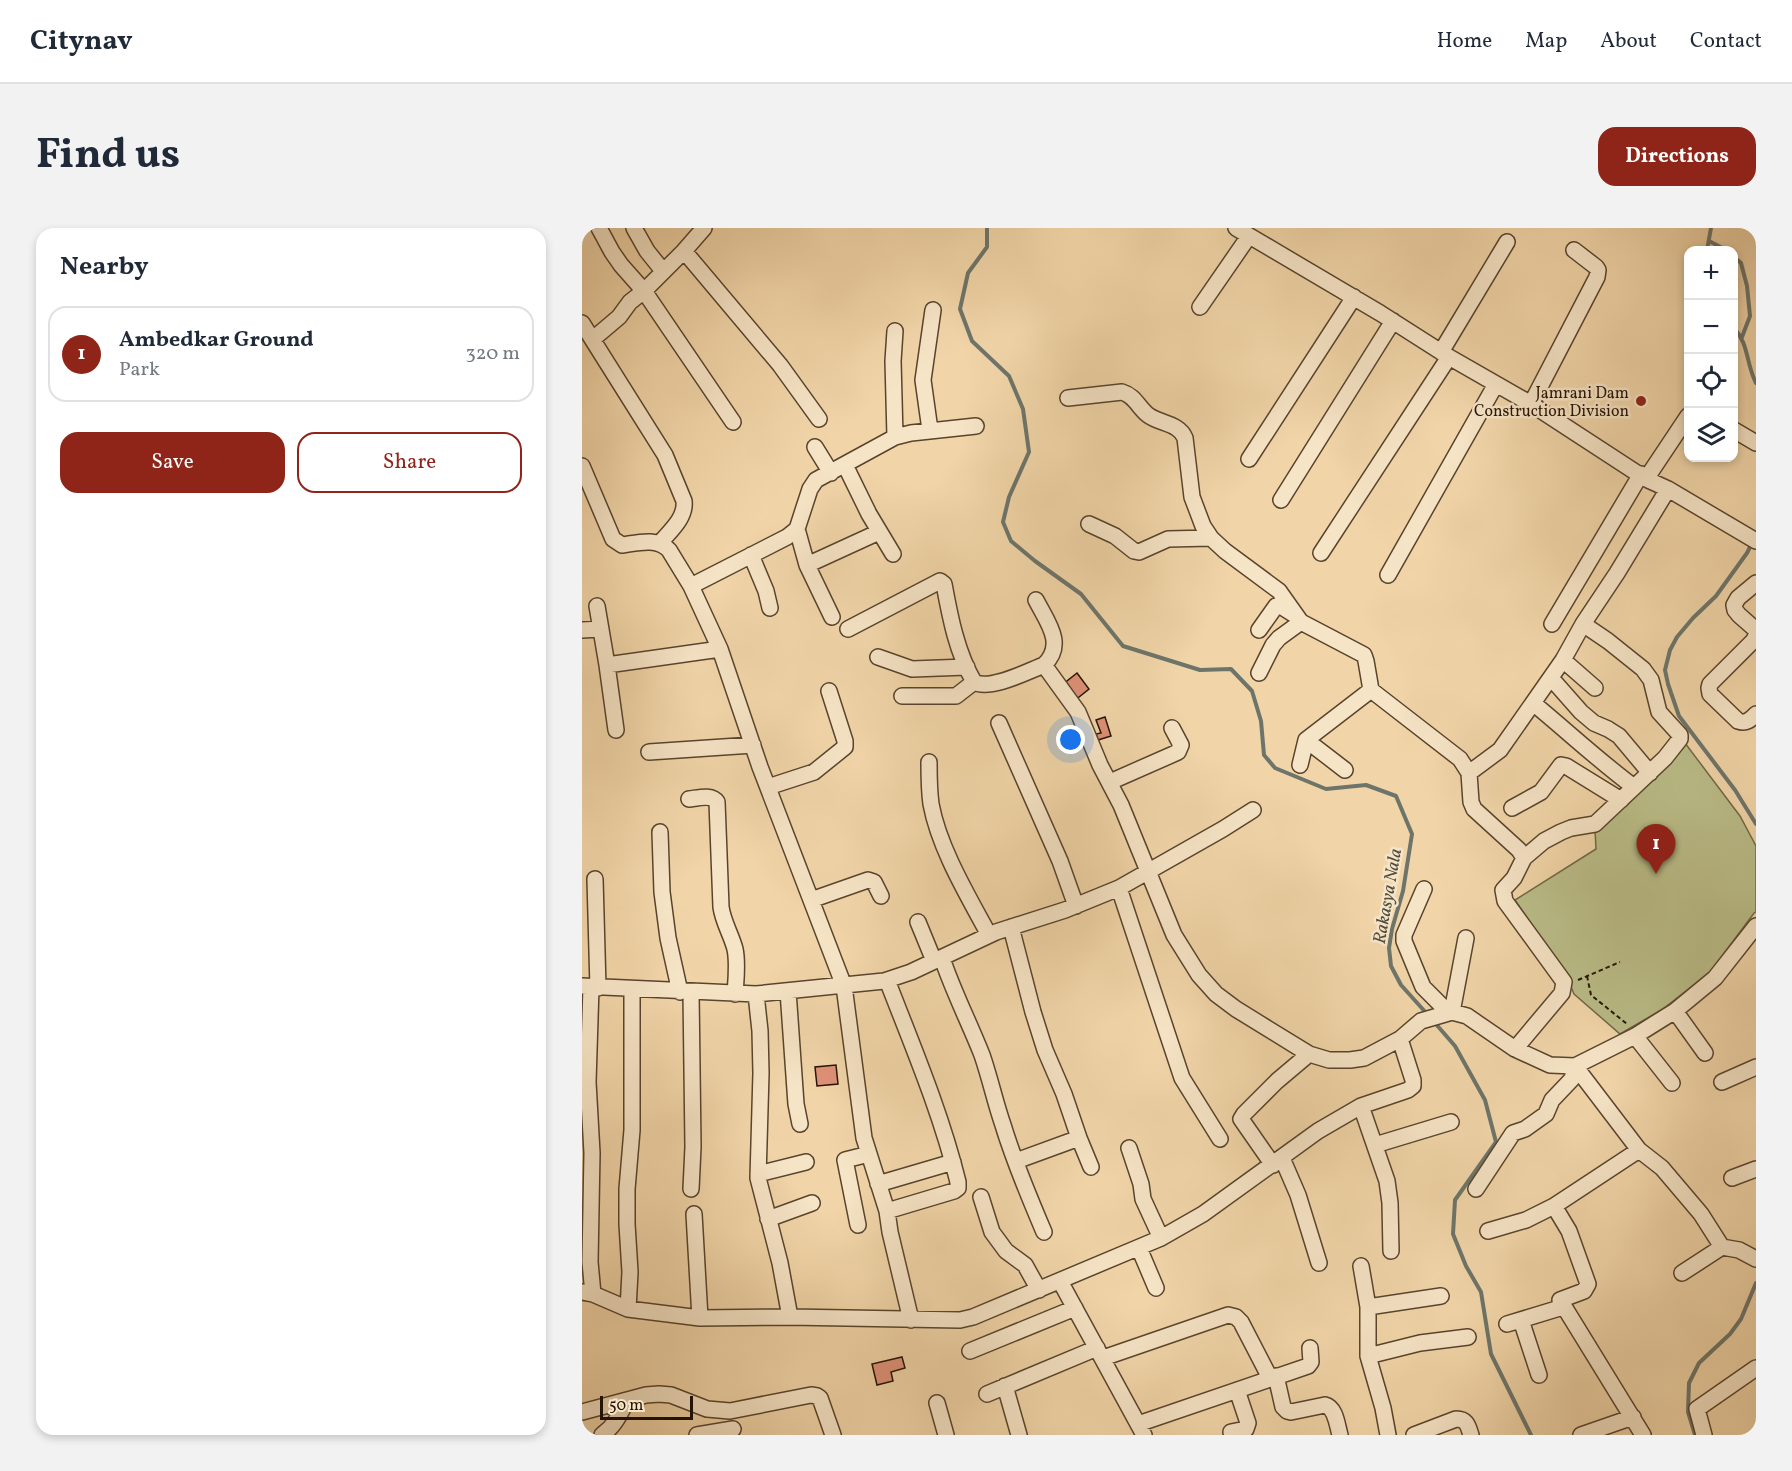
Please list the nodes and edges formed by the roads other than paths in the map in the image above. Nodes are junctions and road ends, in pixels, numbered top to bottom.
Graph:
1 (599, 228) edge
2 (634, 228) edge
3 (704, 228) edge
4 (1243, 232) edge
5 (1507, 242) dead end
6 (1574, 249) dead end
7 (684, 251) junction
8 (663, 271) junction
9 (644, 291) junction
10 (1354, 297) junction
11 (1200, 307) dead end
12 (933, 310) dead end
13 (1393, 321) junction
14 (582, 323) edge
15 (895, 331) dead end
16 (593, 339) junction
17 (1445, 355) junction
18 (1496, 384) junction
19 (1068, 398) dead end
20 (1531, 405) junction
21 (819, 420) dead end
22 (733, 422) dead end
23 (1684, 423) edge
24 (976, 426) dead end
25 (930, 430) junction
26 (1738, 432) edge
27 (895, 437) junction
28 (1756, 443) edge
29 (815, 447) dead end
30 (1249, 459) dead end
31 (845, 465) junction
32 (582, 466) edge
33 (831, 473) junction
34 (1644, 476) junction
35 (1668, 489) junction
36 (1281, 500) dead end
37 (1089, 524) dead end
38 (797, 529) junction
39 (879, 532) junction
40 (1211, 538) junction
41 (1756, 541) edge
42 (660, 543) junction
43 (1321, 553) dead end
44 (893, 554) dead end
45 (751, 555) junction
46 (807, 565) junction
47 (1388, 575) dead end
48 (1756, 583) edge
49 (691, 586) junction
50 (1036, 600) dead end
51 (597, 606) dead end
52 (770, 608) dead end
53 (832, 617) dead end
54 (1299, 619) junction
55 (1552, 624) dead end
56 (1583, 624) junction
57 (848, 629) dead end
58 (582, 630) edge
59 (601, 630) junction
60 (1259, 630) dead end
61 (1756, 634) edge
62 (720, 648) junction
63 (878, 657) dead end
64 (1563, 660) junction
65 (607, 665) junction
66 (1044, 665) junction
67 (967, 667) junction
68 (1259, 673) dead end
69 (1551, 678) junction
70 (974, 682) junction
71 (1595, 688) dead end
72 (1371, 690) junction
73 (829, 691) dead end
74 (902, 696) dead end
75 (1533, 703) junction
76 (1756, 714) edge
77 (999, 723) dead end
78 (1172, 728) dead end
79 (616, 730) dead end
80 (1306, 740) junction
81 (753, 745) junction
82 (649, 752) dead end
83 (929, 762) dead end
84 (1300, 765) dead end
85 (1345, 770) dead end
86 (1469, 773) junction
87 (1650, 773) junction
88 (1110, 782) junction
89 (768, 787) junction
90 (1634, 787) junction
91 (689, 799) dead end
92 (1621, 801) junction
93 (1512, 808) dead end
94 (1253, 810) dead end
95 (660, 832) dead end
96 (1524, 858) junction
97 (1147, 871) junction
98 (595, 879) dead end
99 (1119, 888) junction
100 (1424, 890) dead end
101 (881, 896) dead end
102 (811, 900) junction
103 (1076, 906) junction
104 (918, 922) dead end
105 (1756, 926) edge
106 (1011, 927) junction
107 (989, 935) junction
108 (1466, 938) dead end
109 (938, 959) junction
110 (887, 980) junction
111 (844, 986) junction
112 (590, 987) edge
113 (632, 989) junction
114 (788, 991) junction
115 (686, 992) junction
116 (735, 994) junction
117 (756, 994) junction
118 (1675, 1011) junction
119 (1449, 1013) junction
120 (1637, 1035) junction
121 (1400, 1039) junction
122 (1515, 1049) junction
123 (1705, 1053) dead end
124 (1309, 1054) junction
125 (1575, 1066) junction
126 (1756, 1066) edge
127 (1722, 1082) dead end
128 (1672, 1083) dead end
129 (1361, 1106) junction
130 (1451, 1122) dead end
131 (800, 1124) dead end
132 (1079, 1138) junction
133 (1220, 1139) dead end
134 (1375, 1145) junction
135 (1129, 1148) dead end
136 (1639, 1150) junction
137 (869, 1154) junction
138 (1016, 1161) junction
139 (1277, 1161) junction
140 (806, 1162) dead end
141 (953, 1162) junction
142 (1091, 1167) dead end
143 (1756, 1169) edge
144 (758, 1174) junction
145 (1732, 1178) dead end
146 (878, 1184) junction
147 (691, 1189) dead end
148 (1476, 1189) dead end
149 (981, 1197) dead end
150 (812, 1203) dead end
151 (1554, 1206) junction
152 (887, 1211) junction
153 (694, 1215) dead end
154 (768, 1219) junction
155 (858, 1225) dead end
156 (1488, 1231) dead end
157 (1044, 1232) dead end
158 (1161, 1238) junction
159 (1722, 1247) junction
160 (1139, 1248) junction
161 (1391, 1251) dead end
162 (1756, 1259) edge
163 (1319, 1263) dead end
164 (1361, 1266) dead end
165 (1682, 1273) dead end
166 (1060, 1281) junction
167 (1156, 1288) dead end
168 (1039, 1290) junction
169 (588, 1293) edge
170 (1441, 1296) dead end
171 (1368, 1307) junction
172 (1563, 1307) junction
173 (1075, 1308) junction
174 (628, 1309) junction
175 (790, 1317) junction
176 (700, 1318) junction
177 (911, 1320) junction
178 (1468, 1337) dead end
179 (1310, 1348) dead end
180 (970, 1351) dead end
181 (1100, 1353) junction
182 (1368, 1356) junction
183 (1756, 1368) edge
184 (1539, 1375) dead end
185 (1273, 1377) junction
186 (1005, 1386) junction
187 (1237, 1390) junction
188 (987, 1394) dead end
189 (627, 1400) junction
190 (937, 1403) dead end
191 (582, 1412) edge
192 (730, 1412) junction
193 (1633, 1417) junction
194 (734, 1432) edge
195 (1140, 1432) edge
196 (1231, 1432) dead end
197 (602, 1435) edge
198 (697, 1435) edge
199 (833, 1435) edge
200 (946, 1435) edge
201 (1020, 1435) edge
202 (1340, 1435) edge
203 (1388, 1435) edge
204 (1414, 1435) edge
205 (1470, 1435) edge
206 (1581, 1435) edge
207 (1643, 1435) edge
208 (1704, 1435) edge

1 - 9 street
2 - 8 street
3 - 7 street
4 - 10 street
4 - 11 street
5 - 17 street
6 - 20 street
7 - 8 street
7 - 21 street
8 - 9 street
9 - 16 street
9 - 22 street
10 - 13 street
10 - 30 street
12 - 25 street
13 - 17 street
13 - 36 street
14 - 16 street
15 - 27 street
16 - 42 street
17 - 18 street
17 - 43 street
18 - 20 street
18 - 47 street
19 - 40 street
20 - 34 street
23 - 34 street
24 - 25 street
25 - 27 street
26 - 28 street
27 - 31 street
29 - 33 street
31 - 33 street
31 - 39 street
32 - 42 street
33 - 38 street
34 - 35 street
34 - 55 street
35 - 41 street
35 - 56 street
37 - 40 street
38 - 45 street
38 - 46 street
39 - 44 street
39 - 46 street
40 - 54 street
42 - 49 street
45 - 49 street
45 - 52 street
46 - 53 street
48 - 61 street
49 - 62 street
50 - 66 street
51 - 59 street
54 - 60 street
54 - 68 street
54 - 72 street
56 - 64 street
56 - 87 street
57 - 67 street
58 - 59 street
59 - 65 street
61 - 76 street
62 - 65 street
62 - 81 street
63 - 67 street
64 - 69 street
64 - 71 street
65 - 79 street
66 - 70 street
66 - 88 street
67 - 70 street
69 - 75 street
69 - 87 street
70 - 74 street
72 - 80 street
72 - 86 street
73 - 89 street
75 - 86 street
75 - 90 street
77 - 103 street
78 - 88 street
80 - 84 street
80 - 85 street
81 - 82 street
81 - 89 street
83 - 107 street
86 - 96 street
87 - 90 street
88 - 97 street
89 - 102 street
90 - 92 street
91 - 116 street
92 - 93 street
92 - 96 street
94 - 97 street
95 - 115 street
96 - 122 street
97 - 99 street
97 - 124 street
98 - 112 street
99 - 103 street
99 - 133 street
100 - 119 street
101 - 102 street
102 - 111 street
103 - 106 street
104 - 109 street
105 - 118 street
106 - 107 street
106 - 132 street
107 - 109 street
108 - 119 street
109 - 110 street
109 - 138 street
110 - 111 street
110 - 141 street
111 - 114 street
111 - 137 street
112 - 113 street
112 - 169 street
113 - 115 street
113 - 174 street
114 - 117 street
114 - 131 street
115 - 116 street
115 - 147 street
116 - 117 street
117 - 144 street
118 - 120 street
118 - 123 street
119 - 121 street
119 - 122 street
120 - 125 street
120 - 128 street
121 - 124 street
121 - 129 street
122 - 125 street
124 - 139 street
125 - 136 street
125 - 148 street
126 - 127 street
129 - 134 street
129 - 139 street
130 - 134 street
132 - 138 street
132 - 142 street
134 - 161 street
135 - 158 street
136 - 151 street
136 - 159 street
137 - 146 street
137 - 155 street
138 - 157 street
139 - 158 street
139 - 163 street
140 - 144 street
141 - 146 street
141 - 152 street
143 - 145 street
144 - 154 street
146 - 152 street
149 - 168 street
150 - 154 street
151 - 156 street
151 - 172 street
152 - 177 street
153 - 176 street
154 - 175 street
158 - 160 street
159 - 162 street
159 - 165 street
160 - 166 street
160 - 167 street
164 - 171 street
166 - 168 street
166 - 173 street
168 - 177 street
169 - 174 street
170 - 171 street
171 - 182 street
172 - 184 street
172 - 193 street
173 - 180 street
173 - 181 street
174 - 176 street
175 - 176 street
175 - 177 street
178 - 182 street
179 - 185 street
181 - 185 street
181 - 186 street
181 - 195 street
182 - 203 street
183 - 208 street
185 - 187 street
185 - 202 street
186 - 188 street
186 - 201 street
187 - 195 street
187 - 196 street
189 - 191 street
189 - 192 street
189 - 197 street
190 - 200 street
192 - 194 street
192 - 199 street
193 - 206 street
193 - 207 street
194 - 198 street
204 - 205 street

